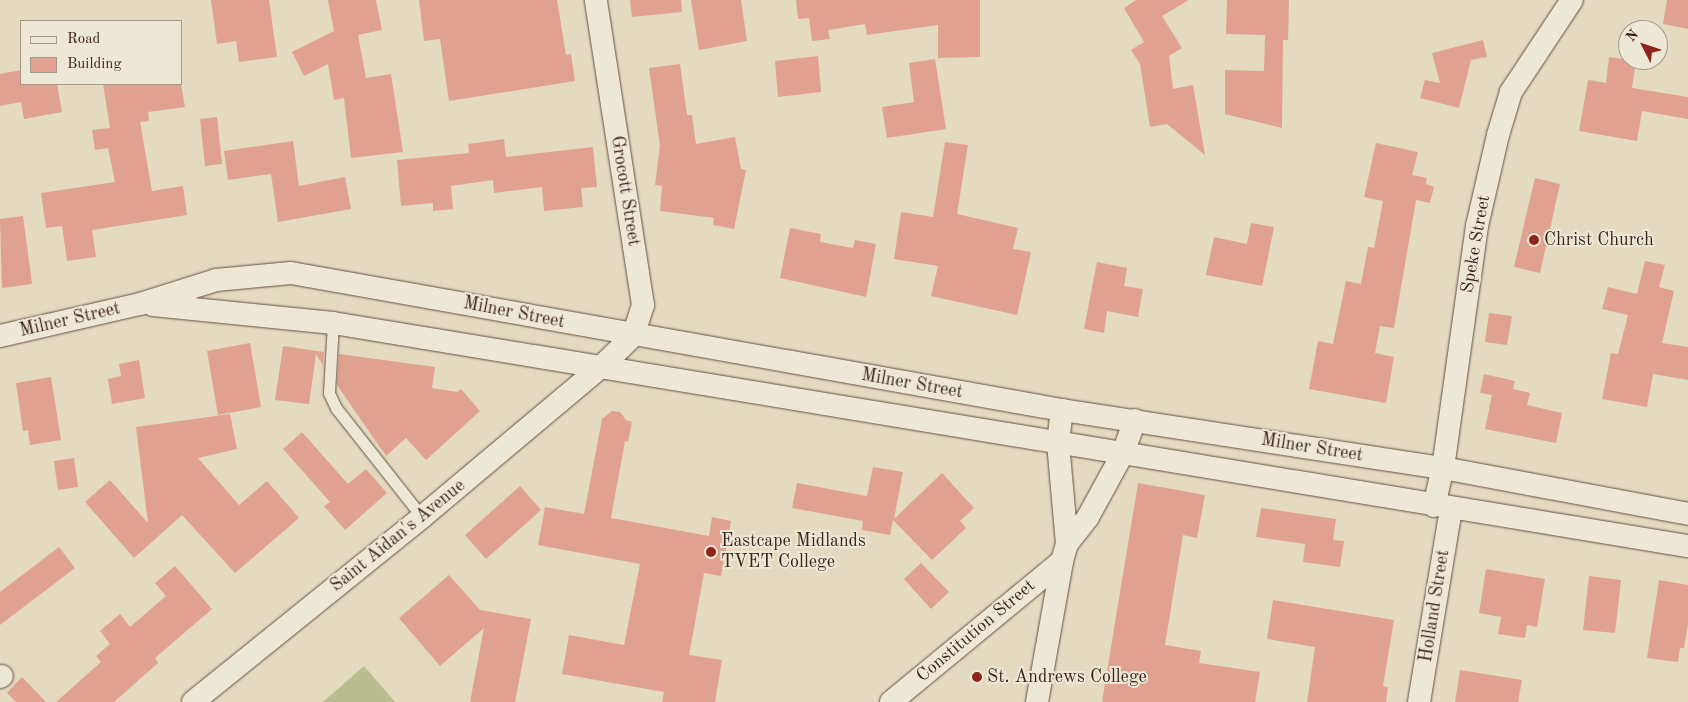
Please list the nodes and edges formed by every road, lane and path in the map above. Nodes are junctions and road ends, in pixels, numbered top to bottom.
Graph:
1 (596, 0) edge
2 (1572, 0) edge
3 (140, 304) junction
4 (333, 323) junction
5 (0, 336) edge
6 (633, 336) junction
7 (601, 367) junction
8 (1062, 410) junction
9 (1135, 420) junction
10 (1058, 443) junction
11 (1123, 453) junction
12 (1443, 468) junction
13 (1443, 508) junction
14 (1688, 514) edge
15 (422, 517) junction
16 (1688, 546) edge
17 (1064, 552) junction
18 (193, 702) edge
19 (891, 702) edge
20 (1038, 702) edge
21 (1419, 702) edge

1 - 6 street, Grocott Street
2 - 12 street, Speke Street
3 - 4 street, Milner Street
3 - 5 street, Milner Street
3 - 6 street, Milner Street
4 - 7 street, Milner Street
4 - 15 lane
6 - 7 street, Grocott Street
6 - 8 street, Milner Street
7 - 10 street, Milner Street
7 - 15 street, Saint Aidan's Avenue
8 - 9 street, Milner Street
8 - 10 street
9 - 11 street, Constitution Street
9 - 12 street, Milner Street
10 - 11 street, Milner Street
10 - 17 street
11 - 13 street, Milner Street
11 - 17 street, Constitution Street
12 - 13 street, Speke Street
12 - 14 street, Milner Street
13 - 16 street, Milner Street
13 - 21 street, Holland Street
15 - 18 street, Saint Aidan's Avenue
17 - 19 street, Constitution Street
17 - 20 street

